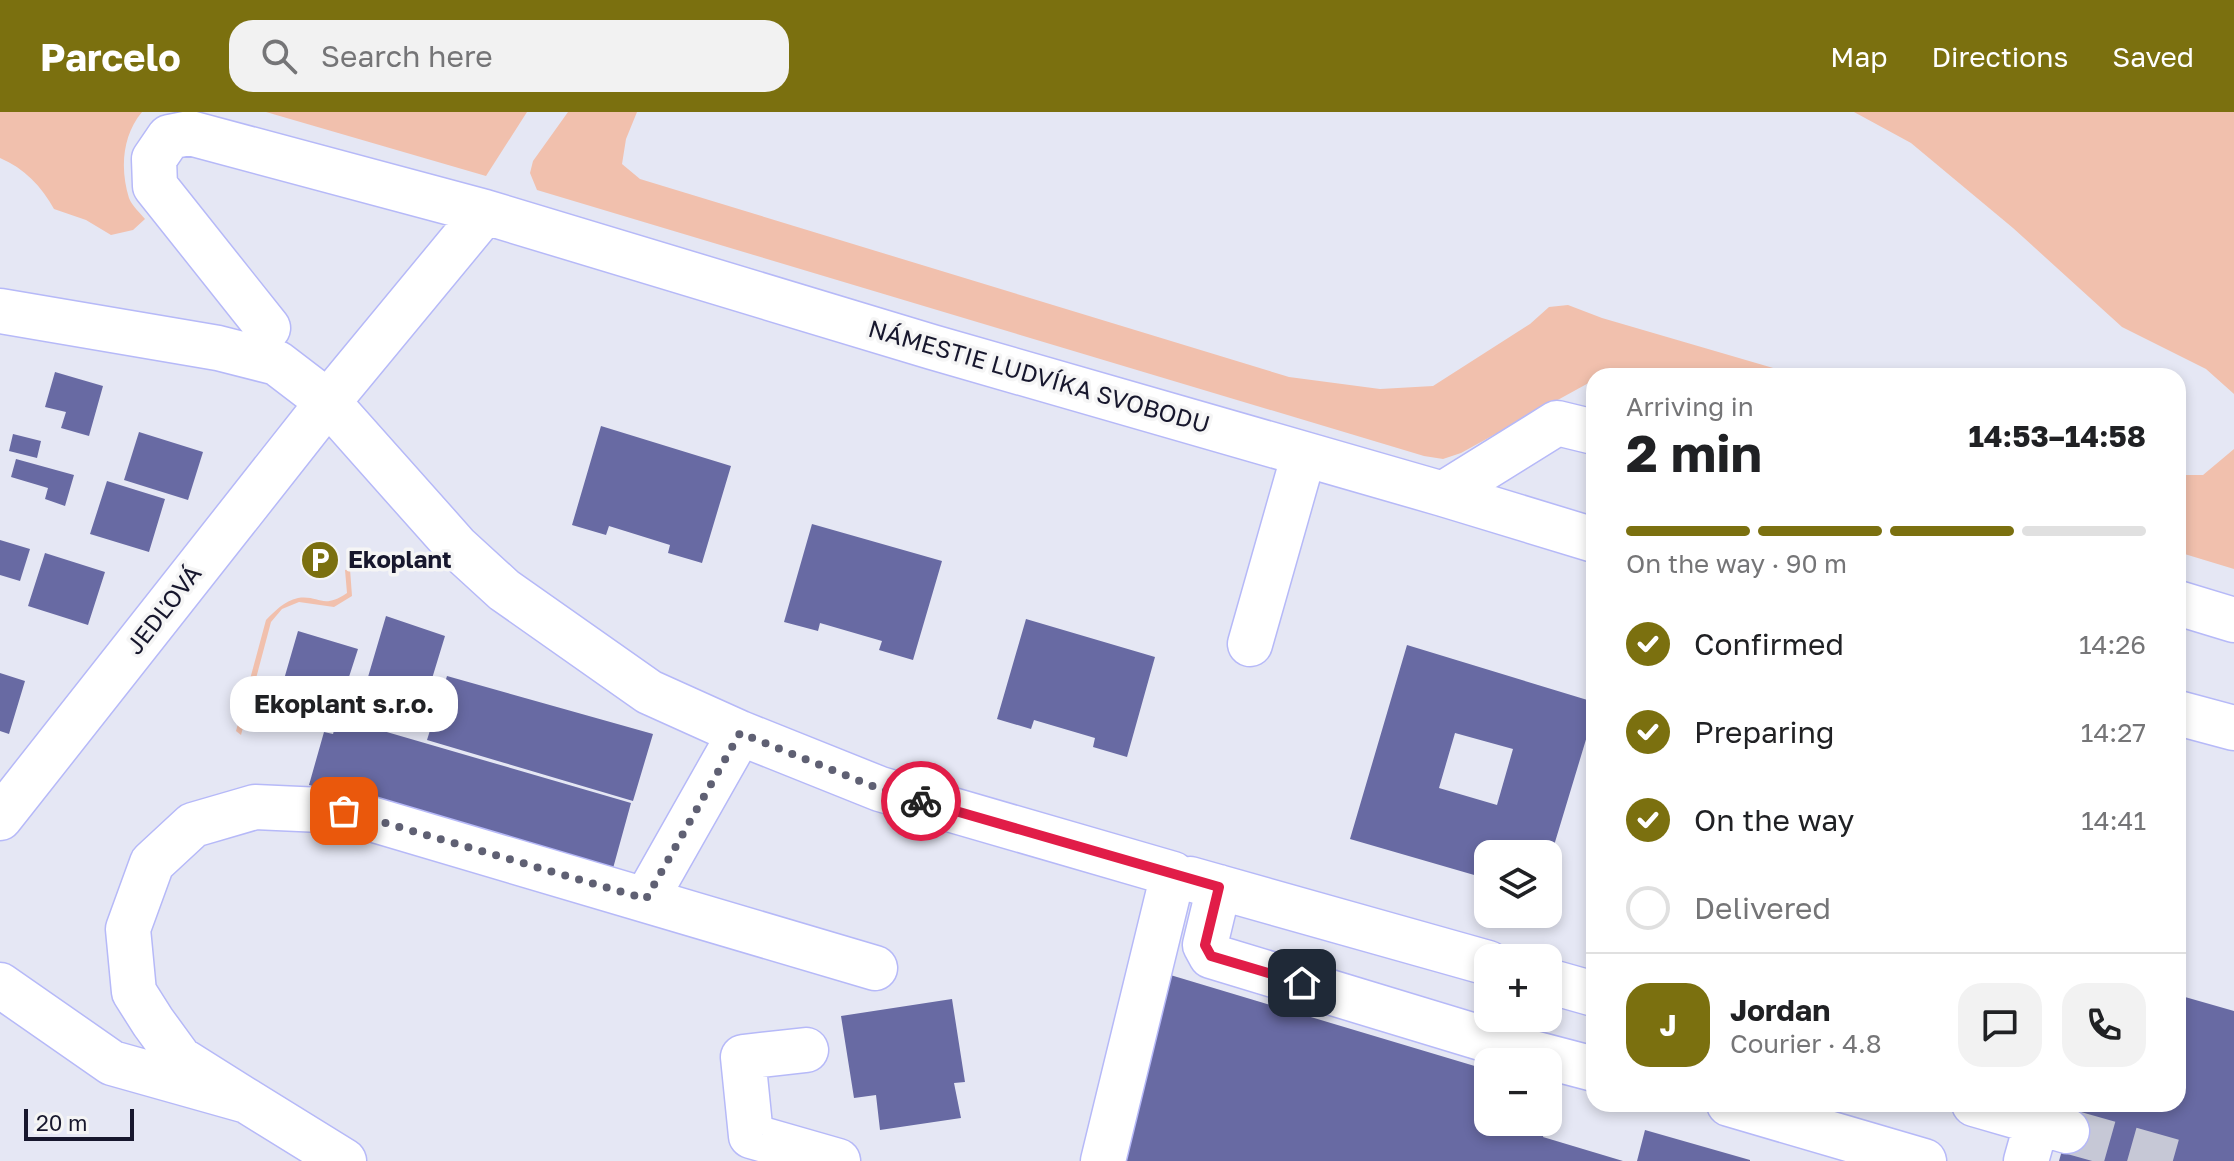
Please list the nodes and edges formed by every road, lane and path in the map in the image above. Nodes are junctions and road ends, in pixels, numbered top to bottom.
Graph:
1 (485, 212) junction
2 (0, 311) edge
3 (268, 328) dead end
4 (328, 402) junction
5 (1586, 430) edge
6 (1304, 454) junction
7 (1443, 494) junction
8 (1586, 538) edge
9 (2186, 605) edge
10 (2234, 620) edge
11 (1250, 644) dead end
12 (2186, 715) edge
13 (2234, 728) edge
14 (740, 733) junction
15 (0, 818) edge
16 (1173, 874) junction
17 (1219, 887) junction
18 (646, 899) junction
19 (1474, 959) edge
20 (875, 968) dead end
21 (0, 985) edge
22 (1562, 985) edge
23 (1586, 992) edge
24 (1527, 1034) edge
25 (806, 1050) dead end
26 (1586, 1065) edge
27 (247, 1101) junction
28 (1756, 1112) edge
29 (1990, 1112) edge
30 (2044, 1138) tunnel mouth
31 (344, 1161) edge
32 (838, 1161) edge
33 (1103, 1161) edge
34 (1924, 1161) edge

1 - 3 street, NÁMESTIE LUDVÍKA SVOBODU
1 - 4 street, JEDĽOVÁ
1 - 6 street, NÁMESTIE LUDVÍKA SVOBODU
2 - 4 street
4 - 14 street
4 - 15 street, JEDĽOVÁ
5 - 7 street
6 - 7 street, NÁMESTIE LUDVÍKA SVOBODU
6 - 11 street
7 - 8 street, NÁMESTIE LUDVÍKA SVOBODU
9 - 10 street
12 - 13 street
14 - 16 street
14 - 18 street
16 - 17 street
16 - 33 street
17 - 19 street
17 - 24 street
18 - 20 street
18 - 27 street
21 - 27 street
22 - 23 street
24 - 26 street
25 - 32 street
27 - 31 street
28 - 34 street
29 - 30 street

